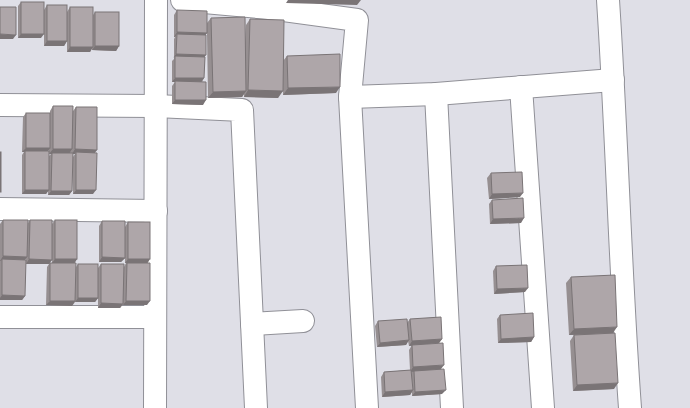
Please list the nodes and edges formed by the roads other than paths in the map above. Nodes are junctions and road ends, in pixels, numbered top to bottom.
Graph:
1 (156, 0) edge
2 (182, 0) edge
3 (608, 0) edge
4 (270, 4) edge
5 (614, 80) junction
6 (521, 87) junction
7 (436, 94) junction
8 (350, 97) junction
9 (0, 105) edge
10 (156, 106) junction
11 (0, 209) edge
12 (156, 211) junction
13 (0, 317) edge
14 (155, 317) junction
15 (303, 321) dead end
16 (252, 324) junction
17 (155, 408) edge
18 (256, 408) edge
19 (367, 408) edge
20 (452, 408) edge
21 (543, 408) edge
22 (630, 408) edge

1 - 10 street
2 - 4 street
3 - 5 street
4 - 8 street
5 - 6 street
5 - 22 street
6 - 7 street
6 - 21 street
7 - 8 street
7 - 20 street
8 - 19 street
9 - 10 street
10 - 12 street
10 - 16 street
11 - 12 street
12 - 14 street
13 - 14 street
14 - 17 street
15 - 16 street
16 - 18 street

